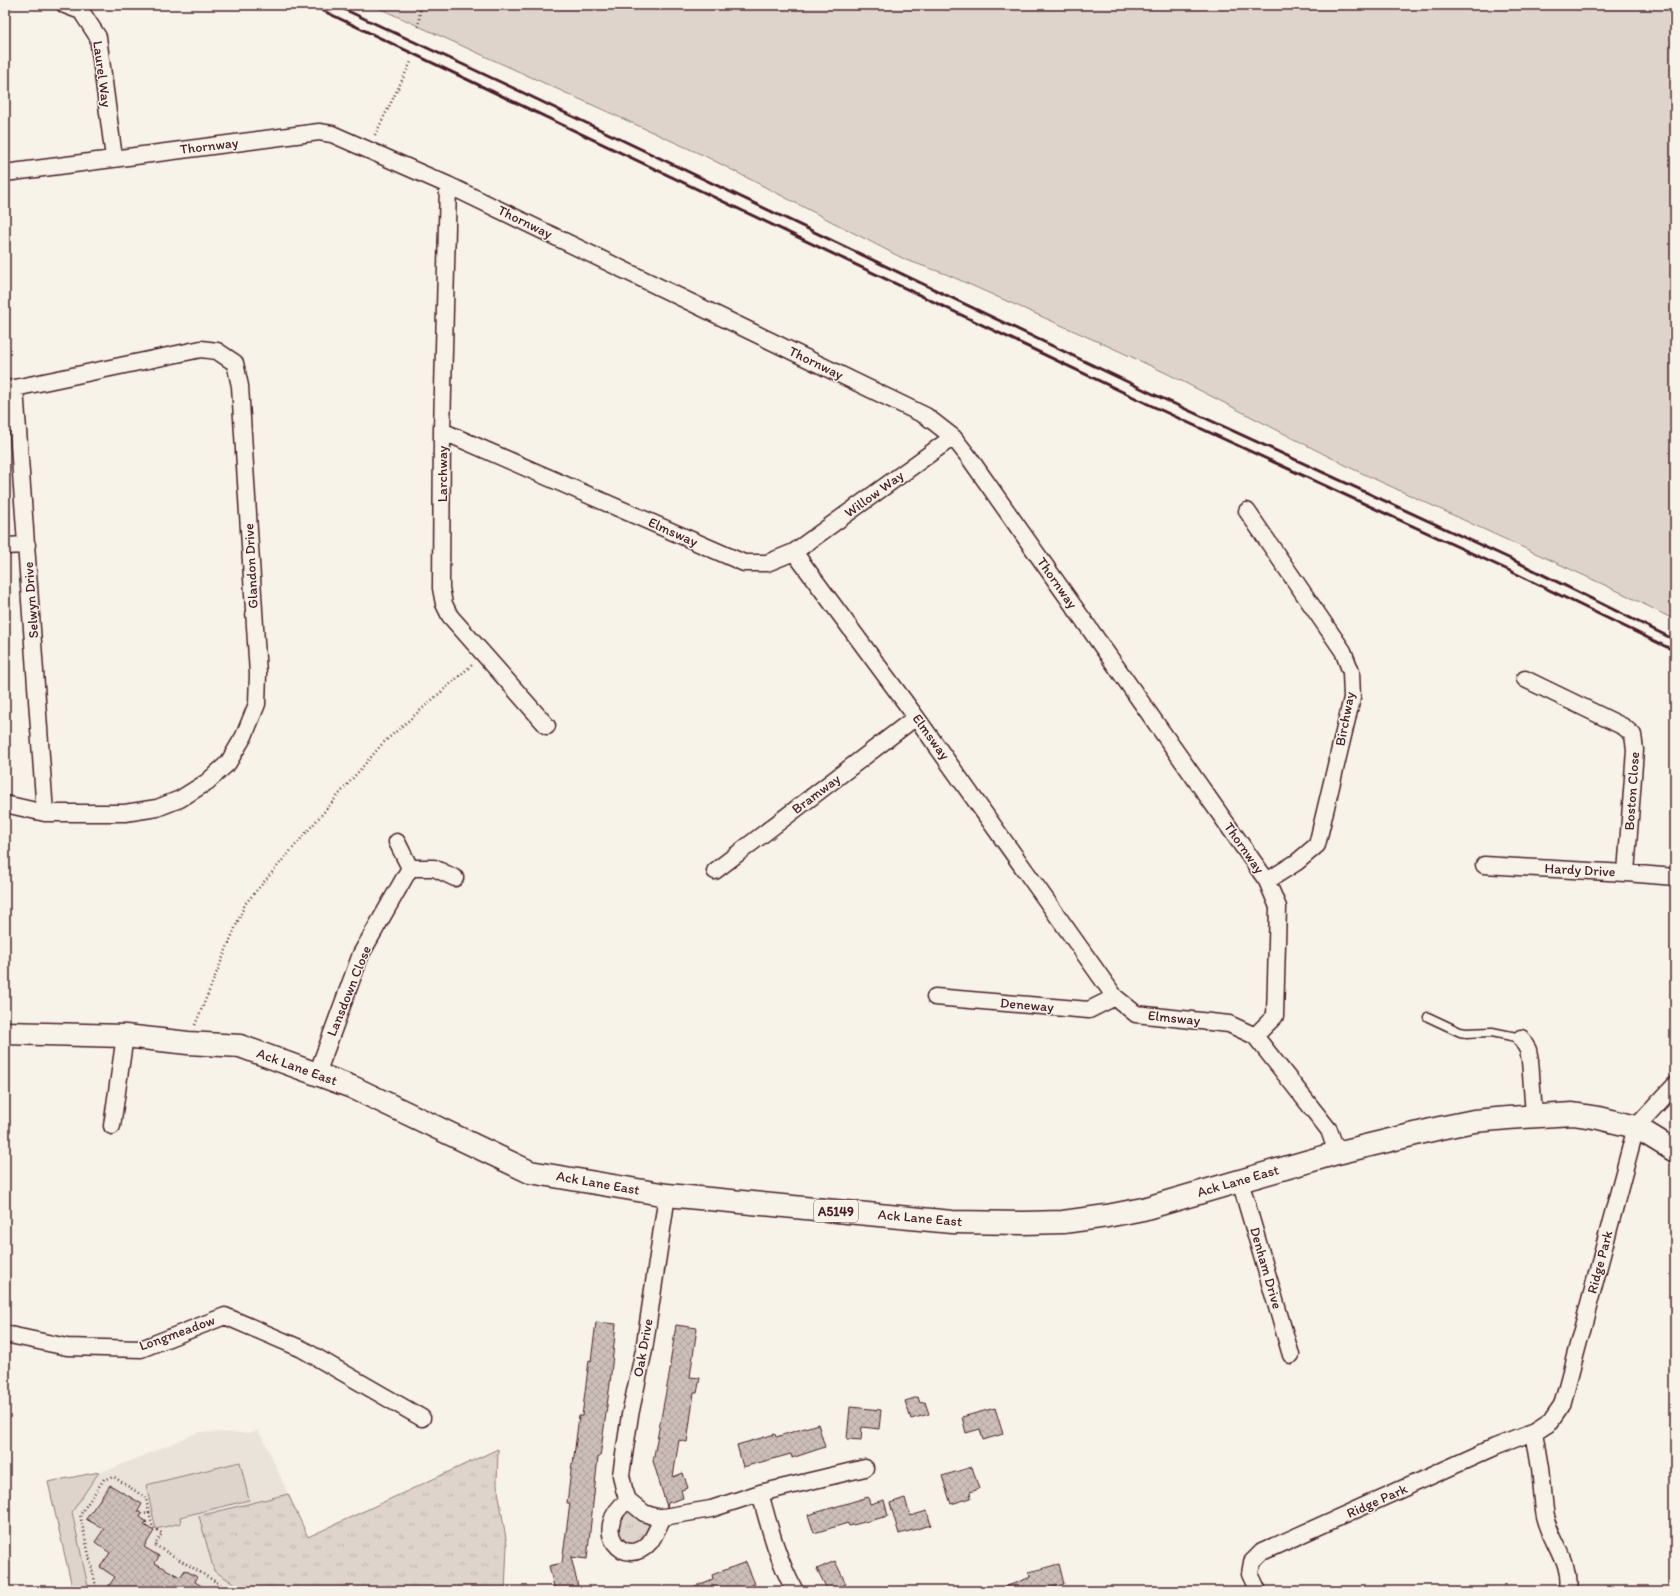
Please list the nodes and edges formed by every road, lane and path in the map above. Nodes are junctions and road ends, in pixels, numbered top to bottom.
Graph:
1 (65, 5) edge
2 (421, 5) edge
3 (418, 27) dead end
4 (411, 62) dead end
5 (368, 150) junction
6 (114, 158) junction
7 (5, 172) edge
8 (448, 185) junction
9 (10, 388) edge
10 (442, 431) junction
11 (953, 436) junction
12 (1247, 511) dead end
13 (27, 545) junction
14 (5, 546) edge
15 (794, 552) junction
16 (484, 654) junction
17 (1525, 679) dead end
18 (916, 717) junction
19 (547, 726) dead end
20 (5, 804) edge
21 (45, 813) junction
22 (397, 842) dead end
23 (1484, 865) dead end
24 (410, 868) junction
25 (715, 871) dead end
26 (1626, 872) junction
27 (1675, 877) edge
28 (455, 878) dead end
29 (1267, 881) junction
30 (936, 997) dead end
31 (1116, 997) junction
32 (1428, 1017) dead end
33 (5, 1033) edge
34 (125, 1036) junction
35 (1255, 1036) junction
36 (1521, 1038) joint
37 (188, 1043) junction
38 (317, 1074) junction
39 (1675, 1085) edge
40 (1534, 1115) junction
41 (112, 1126) dead end
42 (1636, 1127) junction
43 (1675, 1151) edge
44 (1338, 1153) junction
45 (1240, 1181) junction
46 (667, 1195) junction
47 (5, 1334) edge
48 (1291, 1355) dead end
49 (422, 1418) dead end
50 (1534, 1432) junction
51 (865, 1468) dead end
52 (760, 1493) junction
53 (628, 1500) junction
54 (149, 1512) junction
55 (142, 1514) dead end
56 (663, 1517) junction
57 (97, 1591) edge
58 (231, 1591) edge
59 (795, 1591) edge
60 (1258, 1591) edge
61 (1567, 1591) edge

1 - 6 street, Laurel Way
2 - 3 path
4 - 5 path
5 - 6 street, Thornway
5 - 8 street, Thornway
6 - 7 street, Thornway
8 - 10 street, Larchway
8 - 11 street, Thornway
9 - 13 street, Selwyn Drive
9 - 21 street, Glandon Drive
10 - 15 street, Elmsway
10 - 16 street, Larchway
11 - 15 street, Willow Way
11 - 29 street, Thornway
12 - 29 street, Birchway
13 - 14 street
13 - 21 street, Selwyn Drive
15 - 18 street, Elmsway
16 - 19 street, Larchway
16 - 37 path
17 - 26 street, Boston Close
18 - 25 street, Bramway
18 - 31 street, Elmsway
20 - 21 street, Glandon Drive
22 - 24 street
23 - 26 street, Hardy Drive
24 - 28 street
24 - 38 street, Lansdown Close
26 - 27 street, Hardy Drive
29 - 35 street, Thornway
30 - 31 street, Deneway
31 - 35 street, Elmsway
32 - 36 lane
33 - 34 main road, Ack Lane East / A5149
34 - 37 main road, Ack Lane East / A5149
34 - 41 street
35 - 44 street, Elmsway
36 - 40 street
37 - 38 main road, Ack Lane East / A5149
38 - 46 main road, Ack Lane East / A5149
39 - 42 street
40 - 42 main road, Ack Lane East / A5149
40 - 44 main road, Ack Lane East / A5149
42 - 43 main road, Ack Lane East / A5149
42 - 50 street, Ridge Park
44 - 45 main road, Ack Lane East / A5149
45 - 46 main road, Ack Lane East / A5149
45 - 48 street, Denham Drive
46 - 53 street, Oak Drive
47 - 49 street, Longmeadow
50 - 60 street, Ridge Park
50 - 61 street
51 - 52 street
52 - 56 street
52 - 59 street
53 - 56 street
53 - 56 street
54 - 55 path
54 - 57 path
54 - 58 path

